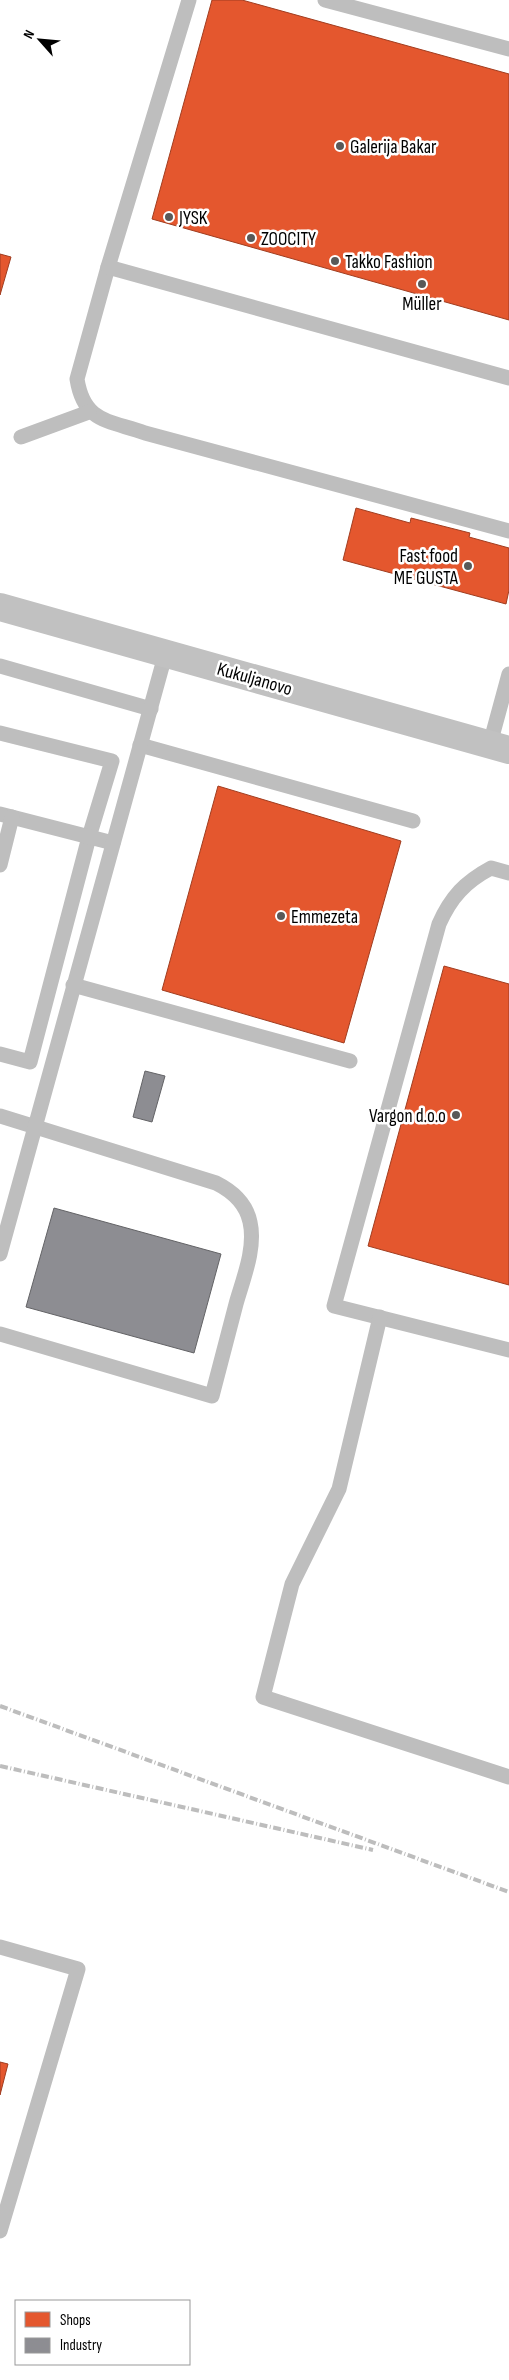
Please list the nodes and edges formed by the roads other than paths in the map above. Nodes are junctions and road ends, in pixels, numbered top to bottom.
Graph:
1 (189, 0) edge
2 (325, 0) edge
3 (509, 49) edge
4 (108, 267) junction
5 (509, 378) edge
6 (89, 412) junction
7 (21, 437) dead end
8 (509, 532) edge
9 (0, 607) edge
10 (166, 652) junction
11 (0, 666) edge
12 (509, 674) edge
13 (151, 709) junction
14 (0, 733) edge
15 (140, 745) junction
16 (504, 747) edge
17 (6, 815) edge
18 (413, 821) dead end
19 (89, 837) junction
20 (113, 843) junction
21 (0, 865) edge
22 (509, 873) edge
23 (73, 985) junction
24 (0, 1054) edge
25 (350, 1061) dead end
26 (0, 1116) edge
27 (35, 1125) junction
28 (0, 1254) edge
29 (380, 1317) junction
30 (0, 1334) edge
31 (509, 1350) edge
32 (509, 1777) edge
33 (0, 1947) edge
34 (0, 2231) edge

1 - 4 lane
2 - 3 lane
4 - 5 lane
4 - 6 lane
6 - 7 lane
6 - 8 lane
9 - 10 main road, Kukuljanovo
10 - 13 lane
10 - 16 main road, Kukuljanovo
11 - 13 lane
12 - 16 lane
13 - 15 lane
14 - 19 lane
15 - 18 lane
15 - 20 lane
17 - 19 lane
17 - 21 lane
19 - 20 lane
19 - 24 lane
20 - 23 lane
22 - 29 lane
23 - 25 lane
23 - 27 lane
26 - 27 lane
27 - 28 lane
27 - 30 lane
29 - 31 lane
29 - 32 lane
33 - 34 lane

